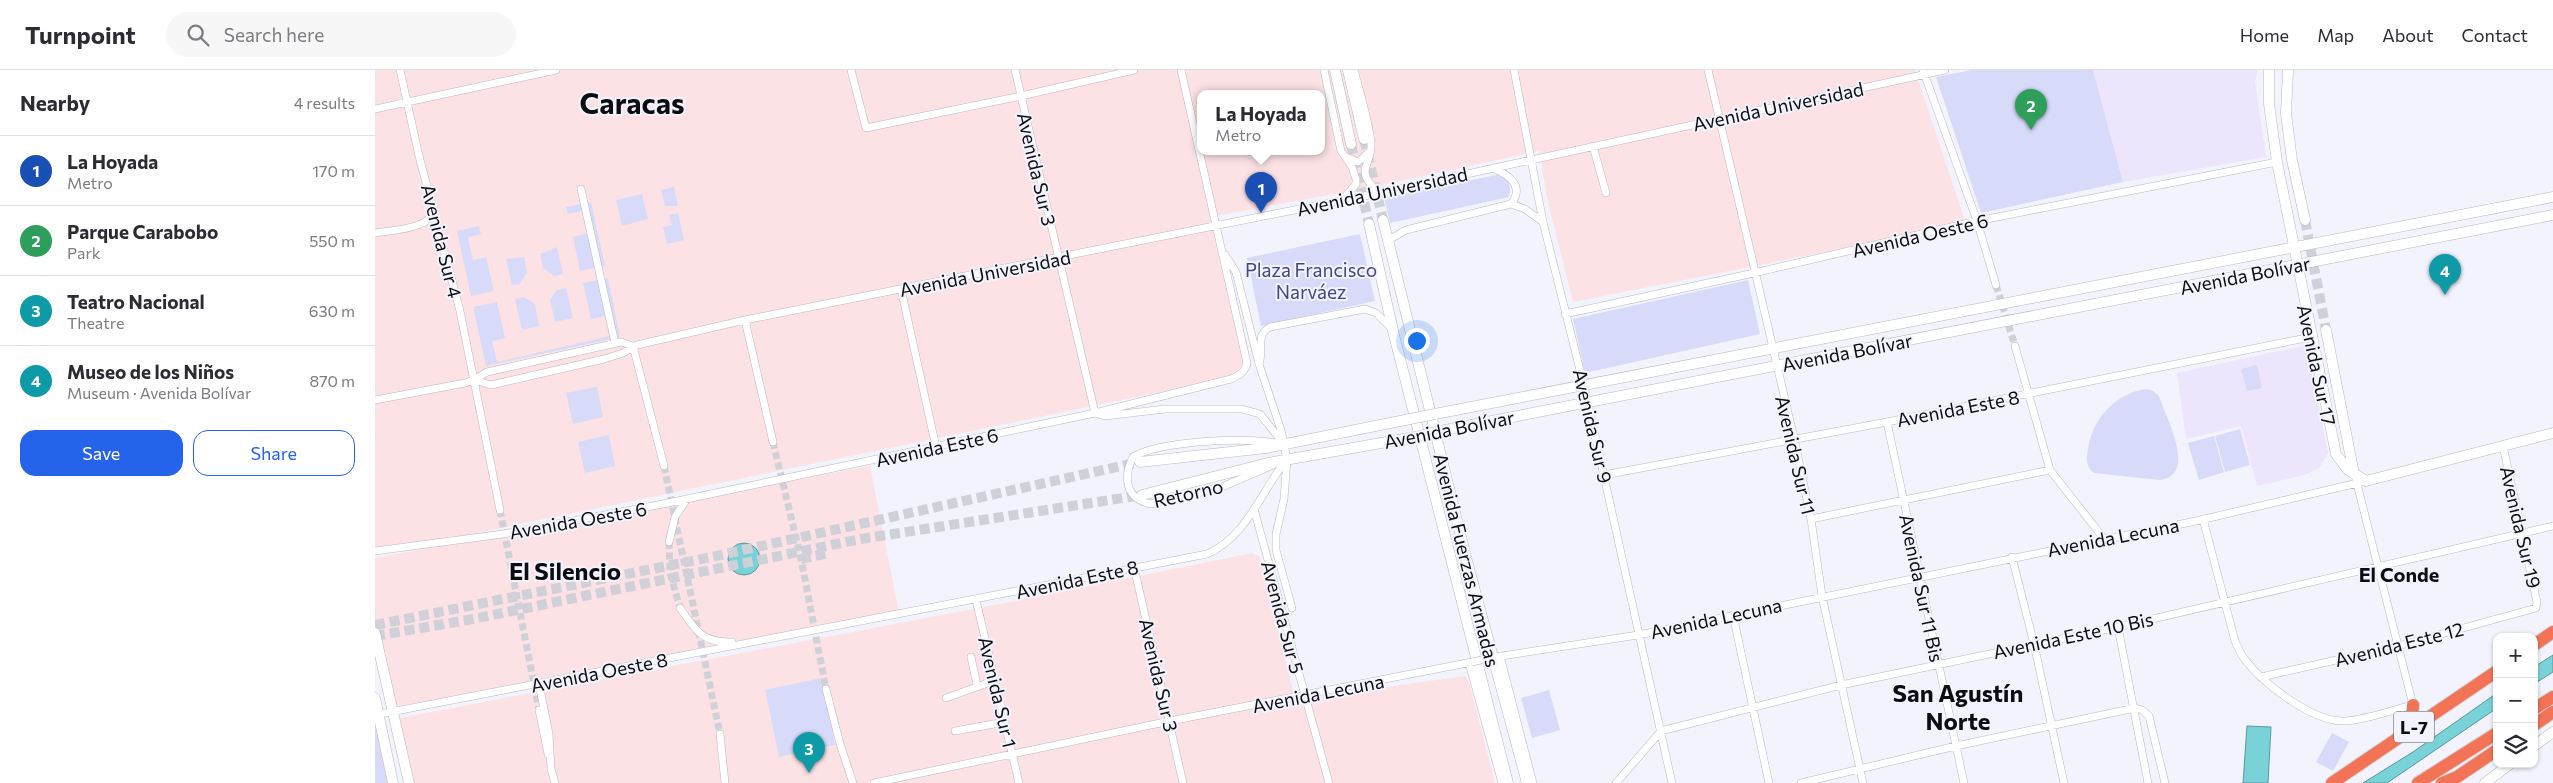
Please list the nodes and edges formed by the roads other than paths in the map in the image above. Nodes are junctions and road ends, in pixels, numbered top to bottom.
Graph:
1 (400, 70) edge
2 (556, 70) edge
3 (851, 70) edge
4 (1015, 70) edge
5 (1134, 70) edge
6 (1181, 70) edge
7 (1325, 70) edge
8 (1335, 70) edge
9 (1348, 70) edge
10 (1354, 70) edge
11 (1514, 70) edge
12 (1708, 70) edge
13 (1945, 70) edge
14 (2269, 70) edge
15 (2288, 70) edge
16 (1924, 72) edge
17 (1021, 96) junction
18 (407, 102) junction
19 (375, 109) edge
20 (1719, 119) junction
21 (1197, 139) edge
22 (1367, 142) junction
23 (1351, 144) tunnel mouth
24 (1593, 146) junction
25 (1341, 151) junction
26 (1201, 155) edge
27 (1531, 160) junction
28 (2277, 162) junction
29 (1493, 168) junction
30 (581, 189) dead end
31 (1393, 190) junction
32 (1606, 194) dead end
33 (2553, 197) edge
34 (1341, 201) junction
35 (1511, 204) junction
36 (434, 206) junction
37 (2553, 215) edge
38 (1383, 220) tunnel mouth
39 (2305, 220) tunnel mouth
40 (1977, 221) junction
41 (1543, 222) junction
42 (1369, 224) tunnel mouth
43 (1217, 225) junction
44 (375, 233) edge
45 (1387, 241) junction
46 (2293, 248) junction
47 (1223, 251) junction
48 (1057, 259) junction
49 (2296, 265) junction
50 (1754, 273) junction
51 (1996, 285) tunnel mouth
52 (901, 289) junction
53 (1565, 314) junction
54 (745, 320) junction
55 (2327, 330) tunnel mouth
56 (1394, 335) junction
57 (2311, 337) junction
58 (615, 344) junction
59 (633, 346) junction
60 (2015, 346) tunnel mouth
61 (1772, 350) junction
62 (1259, 364) junction
63 (1776, 366) junction
64 (474, 380) junction
65 (1584, 386) junction
66 (2029, 394) junction
67 (375, 400) edge
68 (1588, 403) junction
69 (1095, 413) junction
70 (1887, 422) junction
71 (2553, 433) edge
72 (1794, 438) junction
73 (773, 442) tunnel mouth
74 (1284, 444) junction
75 (2503, 446) junction
76 (936, 447) junction
77 (2336, 454) junction
78 (1287, 459) junction
79 (2351, 460) junction
80 (1141, 462) tunnel mouth
81 (664, 466) tunnel mouth
82 (2050, 470) junction
83 (1604, 475) junction
84 (2359, 479) junction
85 (780, 480) joint
86 (1142, 495) tunnel mouth
87 (687, 499) junction
88 (1904, 500) junction
89 (1254, 509) junction
90 (500, 510) tunnel mouth
91 (2203, 519) junction
92 (1811, 520) junction
93 (2553, 526) edge
94 (2521, 533) junction
95 (2105, 540) junction
96 (669, 542) tunnel mouth
97 (375, 551) edge
98 (2012, 557) junction
99 (1134, 567) junction
100 (2378, 567) junction
101 (1920, 576) junction
102 (1822, 596) junction
103 (977, 600) junction
104 (2225, 602) junction
105 (680, 608) tunnel mouth
106 (1292, 608) dead end
107 (2536, 608) joint
108 (1733, 615) junction
109 (2118, 627) junction
110 (822, 628) joint
111 (2553, 632) edge
112 (375, 633) edge
113 (1638, 635) junction
114 (751, 641) junction
115 (2538, 642) edge
116 (2034, 644) junction
117 (2398, 646) junction
118 (1497, 656) junction
119 (971, 657) dead end
120 (1471, 662) junction
121 (1938, 663) junction
122 (2493, 674) edge
123 (2261, 677) junction
124 (995, 680) junction
125 (539, 684) junction
126 (977, 685) junction
127 (1841, 686) junction
128 (826, 688) tunnel mouth
129 (1304, 696) junction
130 (2553, 697) edge
131 (375, 698) edge
132 (946, 698) dead end
133 (2413, 705) junction
134 (1753, 707) junction
135 (2538, 707) edge
136 (2135, 708) junction
137 (539, 710) tunnel mouth
138 (394, 712) junction
139 (2553, 712) edge
140 (376, 715) edge
141 (1170, 721) junction
142 (1005, 722) junction
143 (2537, 723) edge
144 (2052, 725) junction
145 (955, 731) dead end
146 (1661, 731) junction
147 (2553, 732) edge
148 (720, 734) tunnel mouth
149 (2493, 736) edge
150 (2538, 743) edge
151 (1956, 746) junction
152 (2493, 753) edge
153 (1012, 754) junction
154 (1860, 768) junction
155 (2505, 768) edge
156 (551, 769) junction
157 (393, 783) edge
158 (409, 783) edge
159 (555, 783) edge
160 (725, 783) edge
161 (853, 783) edge
162 (874, 783) edge
163 (1019, 783) edge
164 (1183, 783) edge
165 (1329, 783) edge
166 (1502, 783) edge
167 (1508, 783) edge
168 (1527, 783) edge
169 (1533, 783) edge
170 (1616, 783) edge
171 (1672, 783) edge
172 (1769, 783) edge
173 (1801, 783) edge
174 (1863, 783) edge
175 (1964, 783) edge
176 (2064, 783) edge
177 (2148, 783) edge
178 (2165, 783) edge
179 (2331, 783) edge
180 (2418, 783) edge
181 (2442, 783) edge
182 (2485, 783) edge

1 - 18 street, Avenida Sur 4
2 - 18 street
3 - 17 street
4 - 17 street, Avenida Sur 3
5 - 17 street
6 - 21 street
7 - 25 street
8 - 23 main road
9 - 22 main road
10 - 22 street
11 - 27 street, Avenida Sur 9
12 - 20 street, Avenida Sur 11
13 - 16 street, Avenida Universidad
14 - 28 main road, Avenida Sur 17
15 - 39 main road
16 - 20 street, Avenida Universidad
16 - 40 street
17 - 48 street, Avenida Sur 3
18 - 19 street
18 - 36 street, Avenida Sur 4
20 - 24 street, Avenida Universidad
20 - 50 street, Avenida Sur 11
22 - 25 street
22 - 31 street
24 - 27 street, Avenida Universidad
24 - 32 street
25 - 34 street
26 - 43 street
27 - 29 street, Avenida Universidad
27 - 41 street, Avenida Sur 9
28 - 40 street, Avenida Oeste 6
28 - 46 main road, Avenida Sur 17
29 - 31 street, Avenida Universidad
29 - 35 street
30 - 58 street
31 - 34 street, Avenida Universidad
33 - 46 main road, Avenida Bolívar
34 - 43 street, Avenida Universidad
35 - 41 street
35 - 45 street
36 - 44 street
36 - 64 street, Avenida Sur 4
37 - 49 main road, Avenida Bolívar
38 - 45 main road, Avenida Fuerzas Armadas
40 - 50 street, Avenida Oeste 6
40 - 51 street
41 - 53 street, Avenida Sur 9
42 - 56 main road, Avenida Fuerzas Armadas
43 - 47 street
43 - 48 street, Avenida Universidad
45 - 168 main road, Avenida Fuerzas Armadas
46 - 49 main road, Avenida Sur 17
46 - 61 main road, Avenida Bolívar
47 - 62 street
47 - 69 street, Avenida Este 6
48 - 52 street, Avenida Universidad
48 - 69 street, Avenida Sur 3
49 - 57 main road, Avenida Sur 17
49 - 63 main road, Avenida Bolívar
50 - 53 street, Avenida Oeste 6
50 - 61 street, Avenida Sur 11
52 - 54 street, Avenida Universidad
52 - 76 street
53 - 65 street, Avenida Sur 9
54 - 59 street, Avenida Universidad
54 - 73 street
55 - 79 main road, Avenida Sur 17
56 - 62 street
56 - 167 main road, Avenida Fuerzas Armadas
57 - 66 street, Avenida Este 8
57 - 77 main road, Avenida Sur 17
58 - 59 street, Avenida Universidad
58 - 64 street, Avenida Universidad
59 - 64 street, Avenida Universidad
59 - 81 street
60 - 66 street
61 - 63 street, Avenida Sur 11
61 - 65 main road, Avenida Bolívar
62 - 74 street
63 - 68 main road, Avenida Bolívar
63 - 72 street, Avenida Sur 11
64 - 67 street, Avenida Universidad
64 - 90 street, Avenida Sur 4
65 - 68 street, Avenida Sur 9
65 - 74 main road, Avenida Bolívar, bridge
66 - 70 street, Avenida Este 8
66 - 82 street
68 - 78 main road, Avenida Bolívar, bridge
68 - 83 street, Avenida Sur 9
69 - 74 street, Avenida Este 6
69 - 76 street, Avenida Este 6
70 - 72 street, Avenida Este 8
70 - 88 street, Avenida Sur 11 Bis
71 - 75 main road, Avenida Lecuna
72 - 83 street, Avenida Este 8
72 - 92 street, Avenida Sur 11
74 - 78 street
74 - 78 street, Retorno
74 - 80 main road, Avenida Bolívar
75 - 84 main road, Avenida Lecuna
75 - 94 street, Avenida Sur 19
76 - 85 street, Avenida Este 6
77 - 79 main road
77 - 84 main road, Avenida Sur 17
78 - 86 main road, Avenida Bolívar
78 - 89 street, Avenida Este 8
78 - 106 street
79 - 84 main road, Avenida Sur 17
82 - 88 street
82 - 95 street
83 - 113 street, Avenida Sur 9
84 - 91 street, Avenida Lecuna
84 - 100 street, Avenida Sur 17
85 - 87 street, Avenida Oeste 6
87 - 96 street
87 - 97 street, Avenida Oeste 6
88 - 92 street
88 - 101 street, Avenida Sur 11 Bis
89 - 99 street, Avenida Este 8
89 - 129 street, Avenida Sur 5
91 - 95 street, Avenida Lecuna
91 - 104 street
92 - 102 street, Avenida Sur 11
93 - 94 street, Avenida Este 10 Bis
94 - 100 street, Avenida Este 10 Bis
94 - 107 street, Avenida Sur 19
95 - 98 street, Avenida Lecuna
98 - 101 street, Avenida Lecuna
98 - 116 street
99 - 103 street, Avenida Este 8
99 - 141 street, Avenida Sur 3
100 - 104 street, Avenida Este 10 Bis
100 - 117 street, Avenida Sur 17
101 - 102 street, Avenida Lecuna
101 - 121 street, Avenida Sur 11 Bis
102 - 108 street, Avenida Lecuna
102 - 127 street, Avenida Sur 11
103 - 110 street, Avenida Este 8
103 - 124 street, Avenida Sur 1
104 - 109 street, Avenida Este 10 Bis
104 - 123 street
105 - 114 street
107 - 117 street, Avenida Este 12
108 - 113 street, Avenida Lecuna
108 - 134 street
109 - 116 street, Avenida Este 10 Bis
109 - 136 street
110 - 114 street, Avenida Oeste 8
111 - 115 highway
112 - 138 main road
113 - 118 street, Avenida Lecuna
113 - 146 street, Avenida Sur 9
114 - 125 street, Avenida Oeste 8
116 - 121 street, Avenida Este 10 Bis
116 - 144 street
117 - 123 street, Avenida Este 12
117 - 133 street, Avenida Sur 17
118 - 120 street, Avenida Lecuna, bridge
118 - 169 street
119 - 126 street
120 - 129 street, Avenida Lecuna
120 - 166 street
121 - 127 street, Avenida Este 10 Bis
121 - 151 street, Avenida Sur 11 Bis
122 - 179 highway, L-7
123 - 133 street
124 - 126 street
124 - 142 street, Avenida Sur 1
125 - 138 street, Avenida Oeste 8
125 - 156 street
126 - 132 street
127 - 134 street, Avenida Este 10 Bis
127 - 154 street, Avenida Sur 11
128 - 161 street
129 - 141 street, Avenida Lecuna
129 - 165 street, Avenida Sur 5
130 - 135 highway
131 - 140 main road
133 - 179 highway
134 - 146 street, Avenida Este 10 Bis
134 - 172 street
136 - 144 street
136 - 177 street
136 - 178 street
137 - 156 street
138 - 140 street, Avenida Oeste 8
138 - 158 main road
139 - 143 highway
140 - 157 main road
141 - 153 street, Avenida Lecuna
141 - 164 street, Avenida Sur 3
142 - 145 street
142 - 153 street, Avenida Sur 1
144 - 151 street
144 - 176 street
146 - 170 street
146 - 171 street, Avenida Sur 9
147 - 150 main road
148 - 160 street
149 - 180 highway, L-7
151 - 154 street
151 - 175 street, Avenida Sur 11 Bis
152 - 181 highway
153 - 162 street, Avenida Lecuna
153 - 163 street, Avenida Sur 1
154 - 173 street
154 - 174 street, Avenida Sur 11
155 - 182 main road
156 - 159 street

